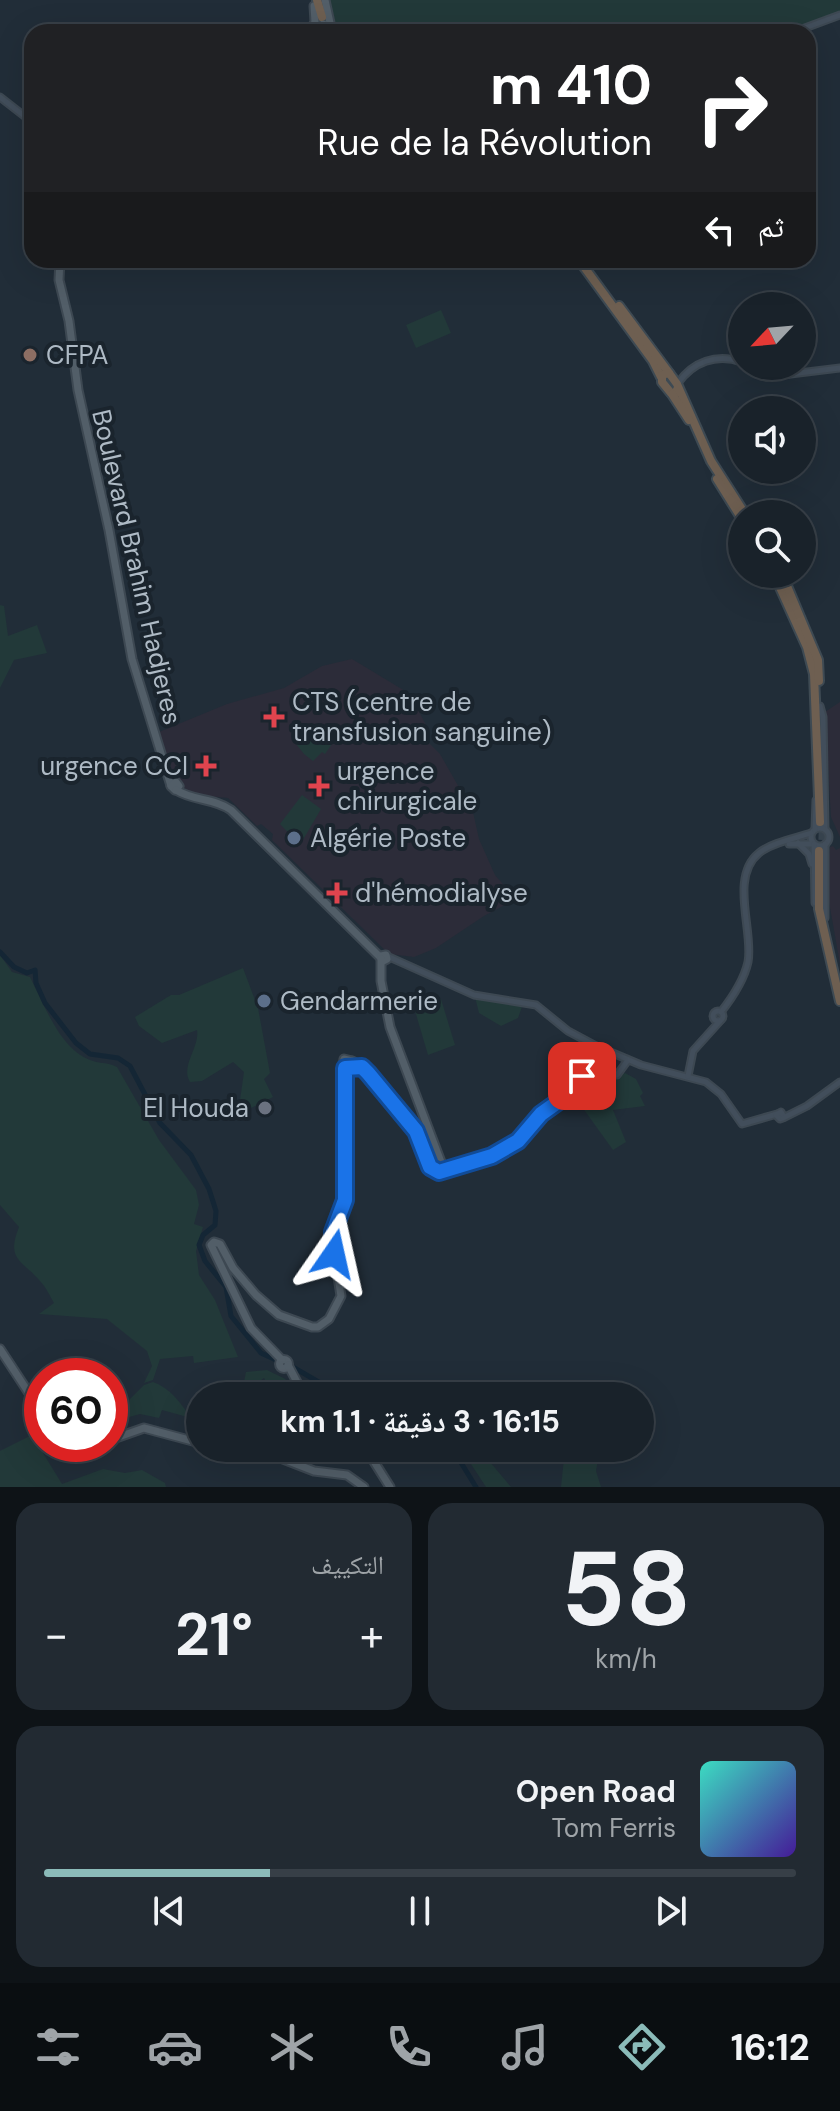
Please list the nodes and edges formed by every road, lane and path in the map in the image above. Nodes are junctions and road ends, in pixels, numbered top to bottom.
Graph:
1 (318, 1) edge
2 (840, 17) edge
3 (316, 24) edge
4 (318, 24) edge
5 (330, 24) edge
6 (816, 25) edge
7 (816, 27) edge
8 (0, 97) edge
9 (24, 116) edge
10 (61, 268) edge
11 (588, 268) edge
12 (728, 359) edge
13 (840, 368) edge
14 (816, 371) edge
15 (672, 382) junction
16 (734, 500) edge
17 (783, 588) edge
18 (786, 588) edge
19 (818, 707) junction
20 (818, 825) junction
21 (797, 840) junction
22 (819, 848) junction
23 (813, 865) junction
24 (823, 918) junction
25 (383, 959) junction
26 (840, 979) edge
27 (840, 1001) edge
28 (628, 1060) junction
29 (688, 1076) junction
30 (838, 1084) edge
31 (444, 1170) junction
32 (0, 1349) edge
33 (295, 1382) edge
34 (24, 1386) edge
35 (128, 1434) edge
36 (186, 1439) edge
37 (291, 1462) edge
38 (374, 1462) edge
39 (364, 1487) edge
40 (390, 1487) edge

1 - 3 main road
1 - 4 highway
1 - 5 main road
2 - 6 main road
2 - 7 main road
8 - 9 main road
10 - 25 main road, Boulevard Brahim Hadjeres
11 - 15 highway
12 - 15 main road
13 - 14 main road
15 - 16 highway
17 - 19 highway
18 - 19 highway
19 - 20 highway
20 - 21 main road
20 - 21 main road
20 - 22 main road
20 - 22 main road
21 - 22 main road
21 - 23 main road
21 - 29 main road
22 - 23 main road
22 - 24 highway
23 - 24 main road
24 - 26 highway
24 - 27 highway
25 - 28 main road
25 - 31 main road
28 - 29 main road
28 - 31 main road
29 - 30 main road
31 - 33 main road
32 - 34 main road
35 - 36 main road
37 - 39 main road
38 - 40 main road

